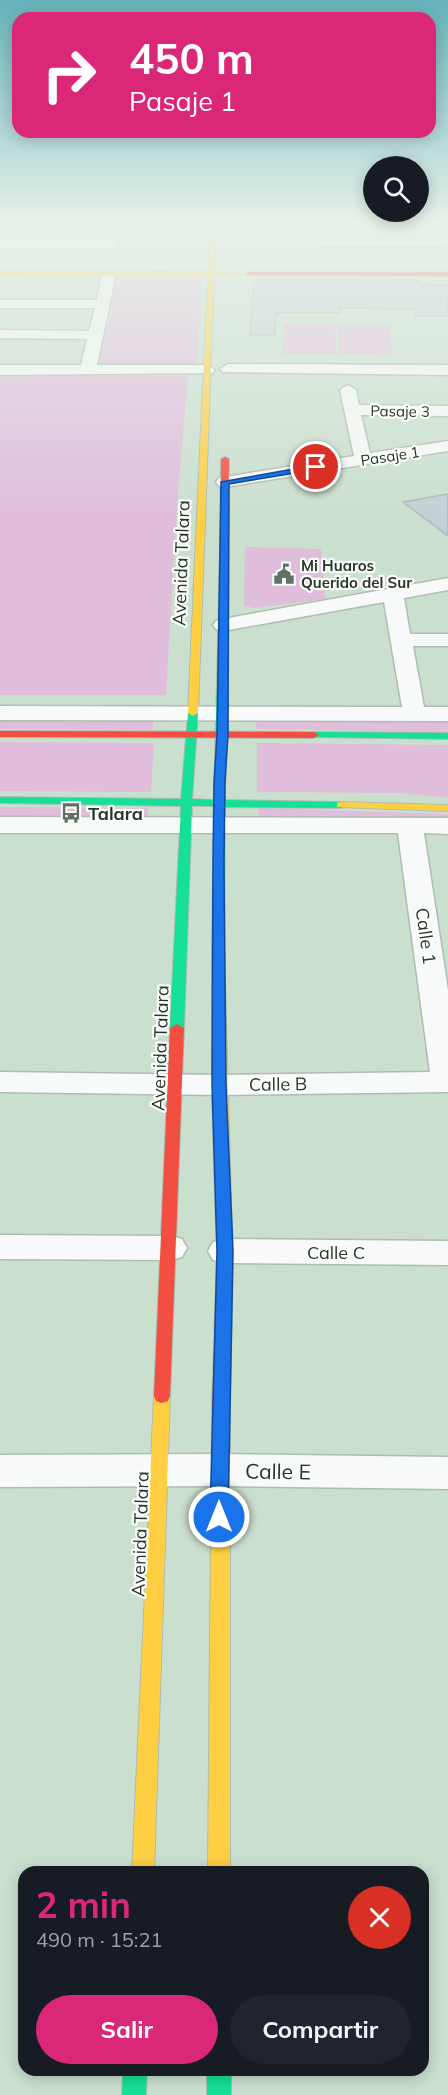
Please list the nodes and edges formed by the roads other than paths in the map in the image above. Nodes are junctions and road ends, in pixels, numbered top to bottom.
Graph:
1 (98, 324) edge
2 (209, 324) edge
3 (0, 334) edge
4 (96, 335) junction
5 (227, 369) dead end
6 (0, 370) edge
7 (88, 370) junction
8 (207, 370) junction
9 (344, 370) junction
10 (448, 370) edge
11 (352, 410) junction
12 (448, 411) edge
13 (448, 446) edge
14 (225, 448) dead end
15 (363, 460) junction
16 (225, 482) junction
17 (448, 584) edge
18 (393, 594) junction
19 (224, 626) junction
20 (401, 640) junction
21 (448, 640) edge
22 (0, 713) edge
23 (414, 713) junction
24 (448, 714) edge
25 (192, 724) junction
26 (223, 725) junction
27 (0, 734) edge
28 (448, 736) edge
29 (0, 800) edge
30 (448, 808) edge
31 (186, 813) junction
32 (219, 813) junction
33 (0, 825) edge
34 (410, 826) junction
35 (448, 826) edge
36 (438, 946) edge
37 (0, 1082) edge
38 (447, 1082) edge
39 (177, 1083) junction
40 (219, 1085) junction
41 (0, 1247) edge
42 (170, 1248) junction
43 (225, 1251) junction
44 (448, 1253) edge
45 (219, 1470) junction
46 (0, 1471) edge
47 (161, 1472) junction
48 (448, 1473) edge
49 (144, 1866) edge
50 (219, 1866) edge
51 (135, 2076) edge
52 (219, 2076) edge
53 (134, 2095) edge
54 (219, 2095) edge

1 - 4 street
2 - 8 street, Avenida Talara
3 - 4 street
4 - 7 street
5 - 9 street
6 - 7 street
7 - 8 street
8 - 25 street, Avenida Talara
9 - 10 street
9 - 11 street
11 - 12 street, Pasaje 3
11 - 15 street
13 - 15 street, Pasaje 1
14 - 16 street
15 - 16 street, Pasaje 1
16 - 19 street
17 - 18 street
18 - 19 street
18 - 20 street
19 - 26 street
20 - 21 street
20 - 23 street
22 - 25 street
23 - 24 street
23 - 26 street
25 - 26 street
25 - 27 street
25 - 31 street, Avenida Talara
26 - 28 street
26 - 32 street
29 - 31 street
30 - 32 street
31 - 32 street
31 - 33 street
31 - 39 street, Avenida Talara
32 - 34 street
32 - 40 street
34 - 35 street
34 - 36 street, Calle 1
36 - 38 street, Calle 1
37 - 39 street, Calle B
38 - 40 street, Calle B
39 - 40 street, Calle B
39 - 42 street, Avenida Talara
40 - 43 street
41 - 42 street
42 - 47 street, Avenida Talara
43 - 44 street, Calle C
43 - 45 street
45 - 47 street, Calle E
45 - 48 street, Calle E
45 - 50 street
46 - 47 street, Calle E
47 - 49 street, Avenida Talara
51 - 53 street
52 - 54 street

